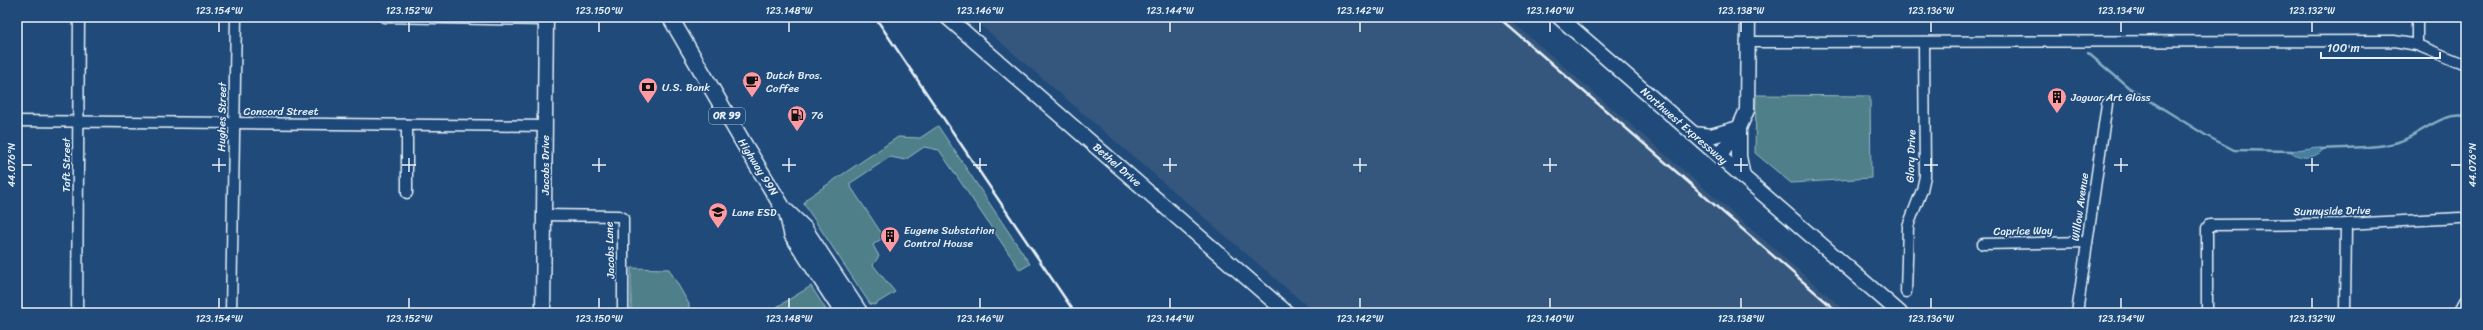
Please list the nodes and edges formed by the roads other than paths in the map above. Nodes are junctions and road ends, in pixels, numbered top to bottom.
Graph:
1 (79, 17) edge
2 (236, 17) edge
3 (384, 17) edge
4 (670, 17) edge
5 (947, 17) edge
6 (1559, 17) edge
7 (1748, 17) edge
8 (2417, 17) edge
9 (546, 19) edge
10 (1748, 42) junction
11 (1924, 42) junction
12 (2417, 44) junction
13 (2466, 65) edge
14 (2107, 104) dead end
15 (17, 121) edge
16 (78, 122) junction
17 (234, 123) junction
18 (407, 125) junction
19 (545, 126) junction
20 (1739, 128) junction
21 (1694, 134) junction
22 (1719, 156) junction
23 (1743, 177) junction
24 (407, 193) dead end
25 (787, 213) junction
26 (544, 215) junction
27 (2460, 218) dead end
28 (2346, 224) junction
29 (2087, 242) junction
30 (1983, 244) dead end
31 (1906, 292) dead end
32 (2466, 300) edge
33 (77, 313) edge
34 (231, 313) edge
35 (544, 313) edge
36 (623, 313) edge
37 (843, 313) edge
38 (860, 313) edge
39 (1287, 313) edge
40 (1900, 313) edge
41 (2077, 313) edge
42 (2207, 313) edge
43 (2345, 313) edge
44 (2459, 313) edge

1 - 16 street, Taft Street
2 - 17 street, Hughes Street
3 - 9 street
4 - 25 main road, Highway 99N / OR 99
5 - 39 street, Bethel Drive
6 - 21 street, Northwest Expressway
7 - 10 street
8 - 12 street
9 - 19 street, Jacobs Drive
10 - 11 street
10 - 20 street
11 - 12 street
11 - 31 street, Glory Drive
12 - 13 street
14 - 29 street, Willow Avenue
15 - 16 street, Concord Street
16 - 17 street, Concord Street
16 - 33 street, Taft Street
17 - 18 street, Concord Street
17 - 34 street, Hughes Street
18 - 19 street, Concord Street
18 - 24 street
19 - 26 street, Jacobs Drive
20 - 21 street
20 - 22 street
20 - 23 street
21 - 22 street, Northwest Expressway
22 - 23 street, Northwest Expressway
23 - 40 street, Northwest Expressway
25 - 37 main road, Highway 99N / OR 99
25 - 38 main road, Highway 99N / OR 99
26 - 35 street, Jacobs Drive
26 - 36 street, Jacobs Lane
27 - 28 street, Sunnyside Drive
28 - 42 street, Sunnyside Drive
28 - 43 street
29 - 30 street, Caprice Way
29 - 41 street, Willow Avenue
32 - 44 street

